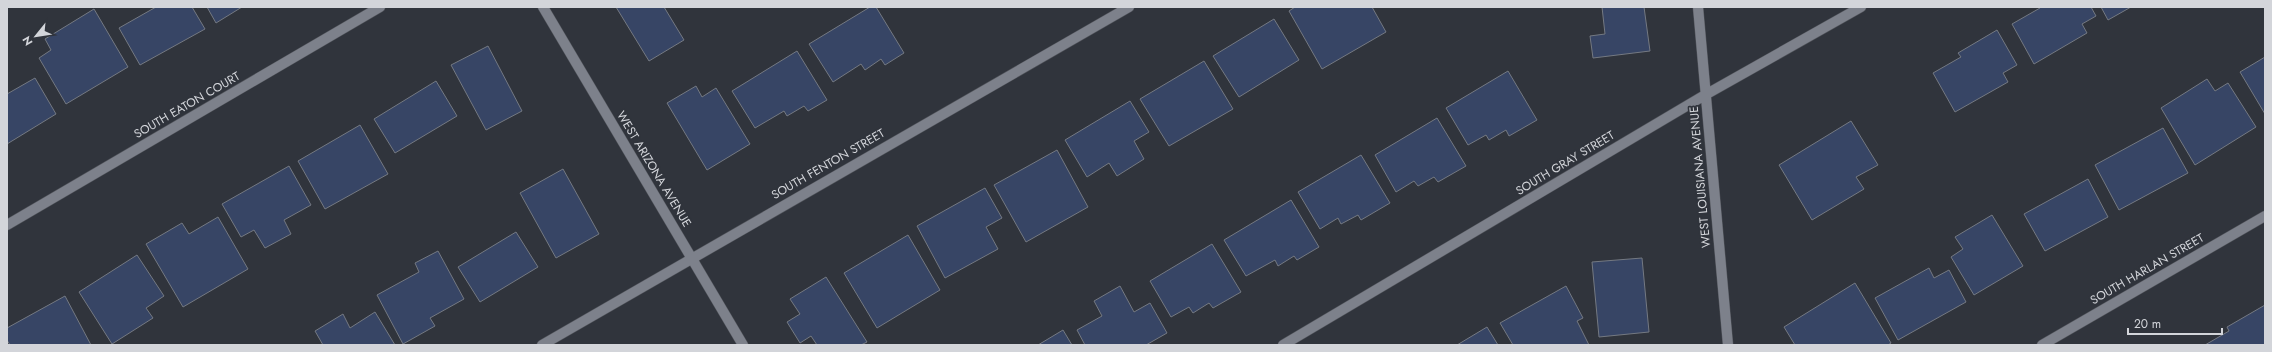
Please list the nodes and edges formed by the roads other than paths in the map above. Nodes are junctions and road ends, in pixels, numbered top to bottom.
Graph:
1 (380, 7) edge
2 (543, 7) edge
3 (1129, 7) edge
4 (1698, 7) edge
5 (1861, 7) edge
6 (1705, 95) junction
7 (2265, 216) edge
8 (7, 224) edge
9 (691, 258) junction
10 (542, 345) edge
11 (742, 345) edge
12 (1283, 345) edge
13 (1728, 345) edge
14 (2042, 345) edge

1 - 8 street, SOUTH EATON COURT
2 - 9 street, WEST ARIZONA AVENUE
3 - 9 street, SOUTH FENTON STREET
4 - 6 street, WEST LOUISIANA AVENUE
5 - 6 street, SOUTH GRAY STREET
6 - 12 street, SOUTH GRAY STREET
6 - 13 street, WEST LOUISIANA AVENUE
7 - 14 street, SOUTH HARLAN STREET
9 - 10 street, SOUTH FENTON STREET
9 - 11 street, WEST ARIZONA AVENUE

